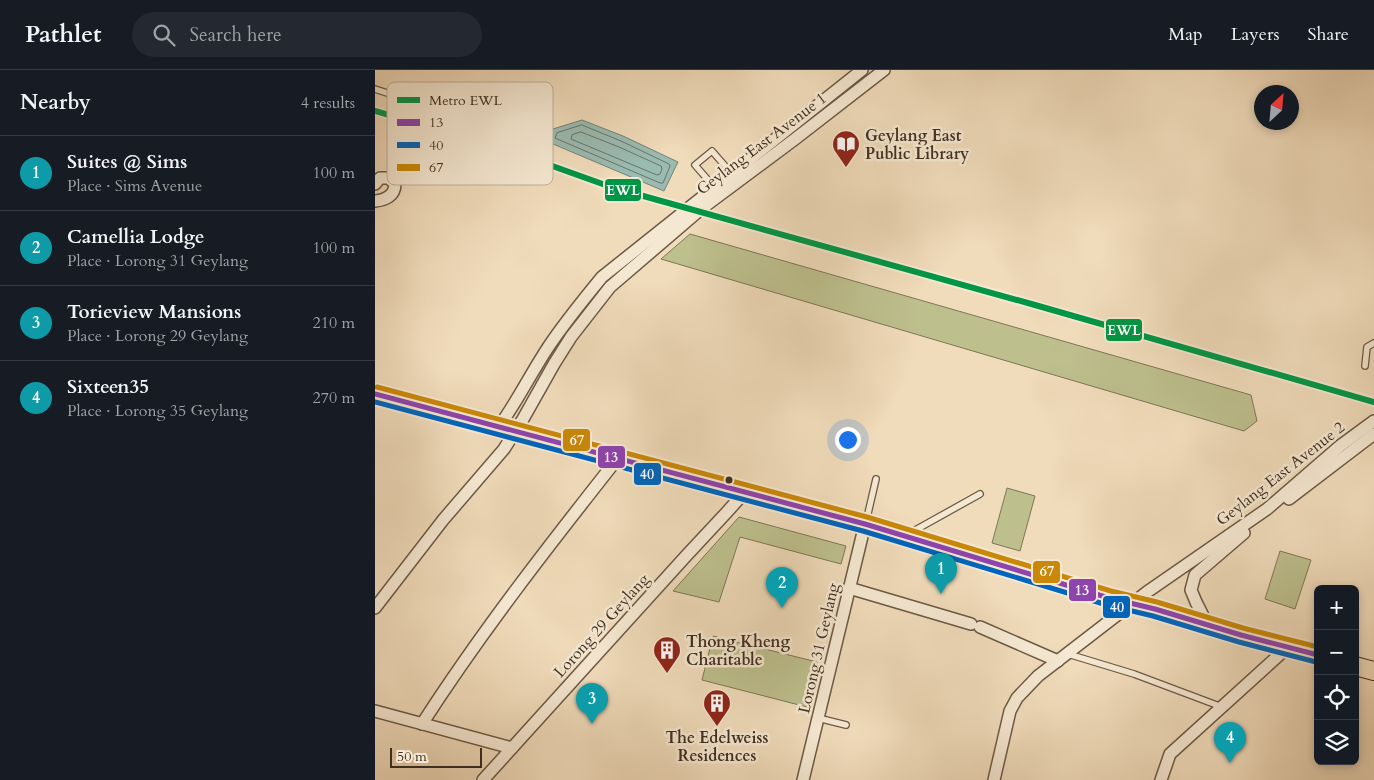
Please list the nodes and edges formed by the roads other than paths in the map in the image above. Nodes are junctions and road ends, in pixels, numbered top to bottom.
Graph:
1 (862, 70) edge
2 (884, 70) edge
3 (375, 89) edge
4 (387, 93) edge
5 (735, 177) junction
6 (387, 178) edge
7 (375, 183) edge
8 (395, 185) edge
9 (718, 191) junction
10 (375, 201) edge
11 (1374, 343) edge
12 (1365, 366) dead end
13 (375, 394) edge
14 (1374, 421) edge
15 (507, 430) junction
16 (1374, 434) edge
17 (618, 458) junction
18 (876, 479) dead end
19 (744, 493) junction
20 (980, 494) dead end
21 (865, 524) junction
22 (904, 536) junction
23 (849, 588) junction
24 (1133, 604) junction
25 (375, 608) edge
26 (1207, 624) junction
27 (1288, 647) junction
28 (1068, 654) junction
29 (1314, 654) edge
30 (1058, 661) junction
31 (1359, 667) edge
32 (1374, 671) edge
33 (1222, 707) junction
34 (375, 711) edge
35 (818, 718) junction
36 (422, 724) junction
37 (846, 725) dead end
38 (512, 748) junction
39 (483, 780) edge
40 (803, 780) edge
41 (994, 780) edge
42 (1161, 780) edge

1 - 5 street, Geylang East Avenue 1
2 - 5 street, Geylang East Avenue 1
3 - 4 lane
5 - 9 street, Geylang East Avenue 1
5 - 9 lane
6 - 7 street
8 - 10 street
9 - 15 street, Geylang East Avenue 1
9 - 15 street, Geylang East Avenue 1
11 - 12 lane
13 - 15 main road
14 - 24 street, Geylang East Avenue 2
15 - 17 main road
15 - 25 street
16 - 26 street, Geylang East Avenue 2
17 - 19 main road
17 - 36 street
18 - 21 lane
19 - 21 main road
19 - 38 street, Lorong 29 Geylang
20 - 22 lane
21 - 22 main road
21 - 23 street, Lorong 31 Geylang
22 - 24 main road
23 - 30 street
23 - 35 street, Lorong 31 Geylang
24 - 26 main road
24 - 28 street, Geylang East Avenue 2
26 - 27 main road
27 - 29 main road
27 - 33 street
28 - 30 street, Geylang East Avenue 2
28 - 33 lane
30 - 41 street, Geylang East Avenue 2
31 - 32 main road
33 - 42 street
34 - 36 street
35 - 37 lane
35 - 40 street, Lorong 31 Geylang
36 - 38 street
38 - 39 street, Lorong 29 Geylang

